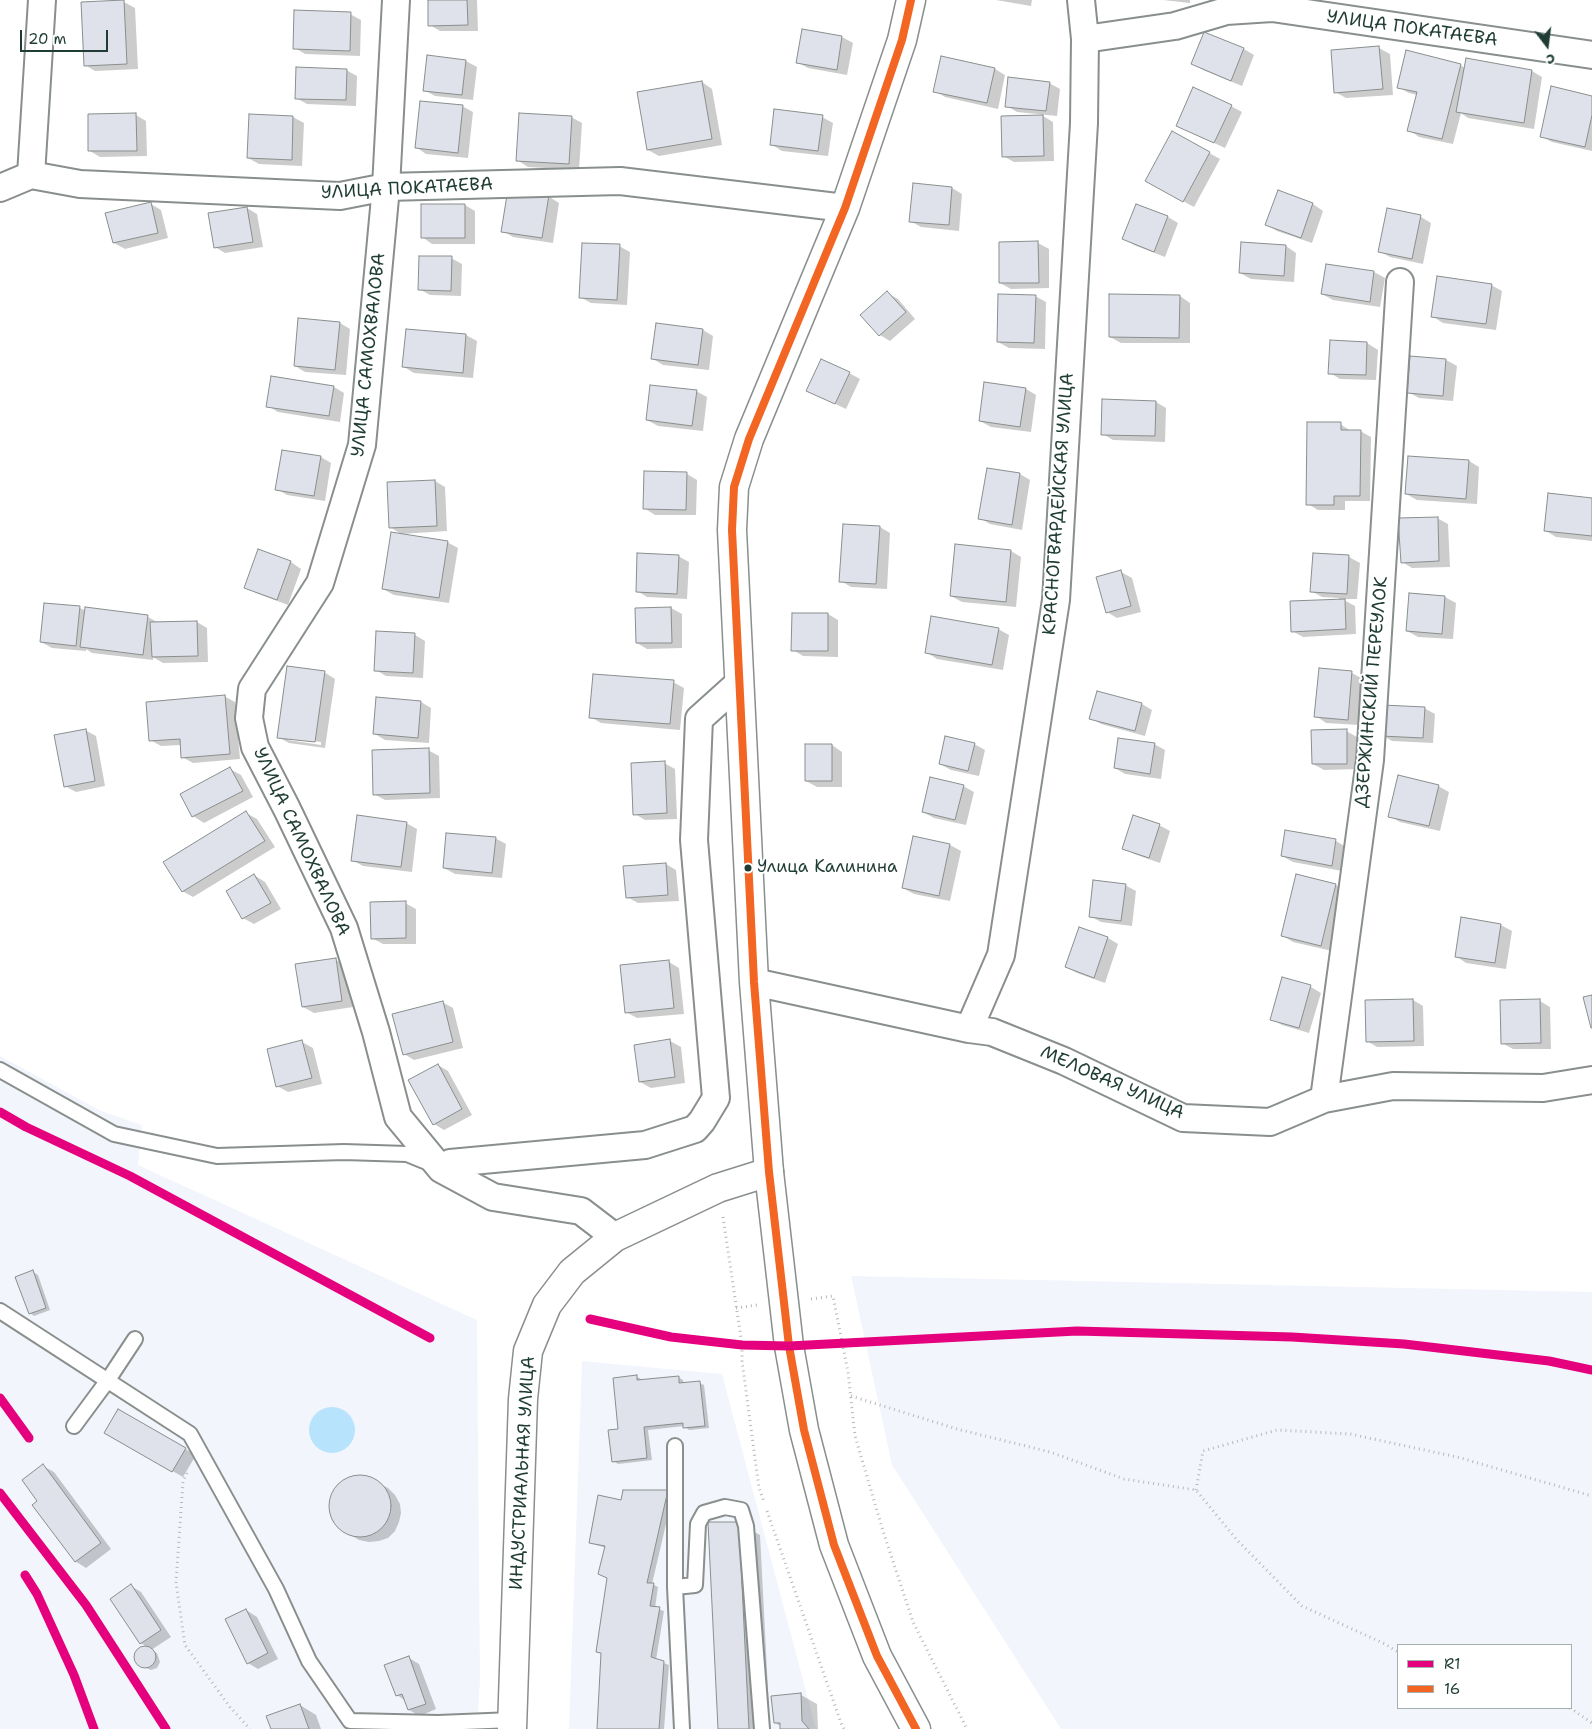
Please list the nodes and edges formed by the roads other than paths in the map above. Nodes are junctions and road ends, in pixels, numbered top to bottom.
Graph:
1 (42, 0) edge
2 (396, 0) edge
3 (911, 0) edge
4 (1081, 0) edge
5 (1085, 38) junction
6 (1592, 55) edge
7 (31, 175) junction
8 (386, 187) junction
9 (0, 188) edge
10 (845, 208) junction
11 (1400, 282) dead end
12 (739, 683) junction
13 (754, 982) junction
14 (969, 1029) junction
15 (0, 1070) edge
16 (1592, 1080) edge
17 (1324, 1099) junction
18 (441, 1168) junction
19 (769, 1172) junction
20 (615, 1237) junction
21 (0, 1311) edge
22 (136, 1339) dead end
23 (108, 1380) junction
24 (74, 1426) dead end
25 (675, 1446) dead end
26 (675, 1587) junction
27 (512, 1724) edge
28 (352, 1725) edge
29 (421, 1726) edge
30 (682, 1729) edge
31 (762, 1729) edge
32 (916, 1729) edge

1 - 7 street
2 - 8 street, УЛИЦА САМОХВАЛОВА
3 - 10 main road
4 - 5 street, КРАСНОГВАРДЕЙСКАЯ УЛИЦА
5 - 6 street, УЛИЦА ПОКАТАЕВА
5 - 14 street, КРАСНОГВАРДЕЙСКАЯ УЛИЦА
7 - 8 street, УЛИЦА ПОКАТАЕВА
7 - 9 street
8 - 10 street, УЛИЦА ПОКАТАЕВА
8 - 18 street, УЛИЦА САМОХВАЛОВА
10 - 12 main road
11 - 17 street, ДЗЕРЖИНСКИЙ ПЕРЕУЛОК
12 - 13 main road
12 - 18 street
13 - 14 street, МЕЛОВАЯ УЛИЦА
13 - 19 main road
14 - 17 street, МЕЛОВАЯ УЛИЦА
15 - 18 lane
16 - 17 street, МЕЛОВАЯ УЛИЦА
18 - 20 street, УЛИЦА САМОХВАЛОВА
19 - 20 main road, ИНДУСТРИАЛЬНАЯ УЛИЦА
19 - 32 main road
20 - 27 main road, ИНДУСТРИАЛЬНАЯ УЛИЦА
21 - 23 lane
22 - 23 lane
23 - 24 lane
23 - 28 lane
25 - 26 lane
26 - 30 lane
26 - 31 lane
27 - 29 lane
28 - 29 lane

